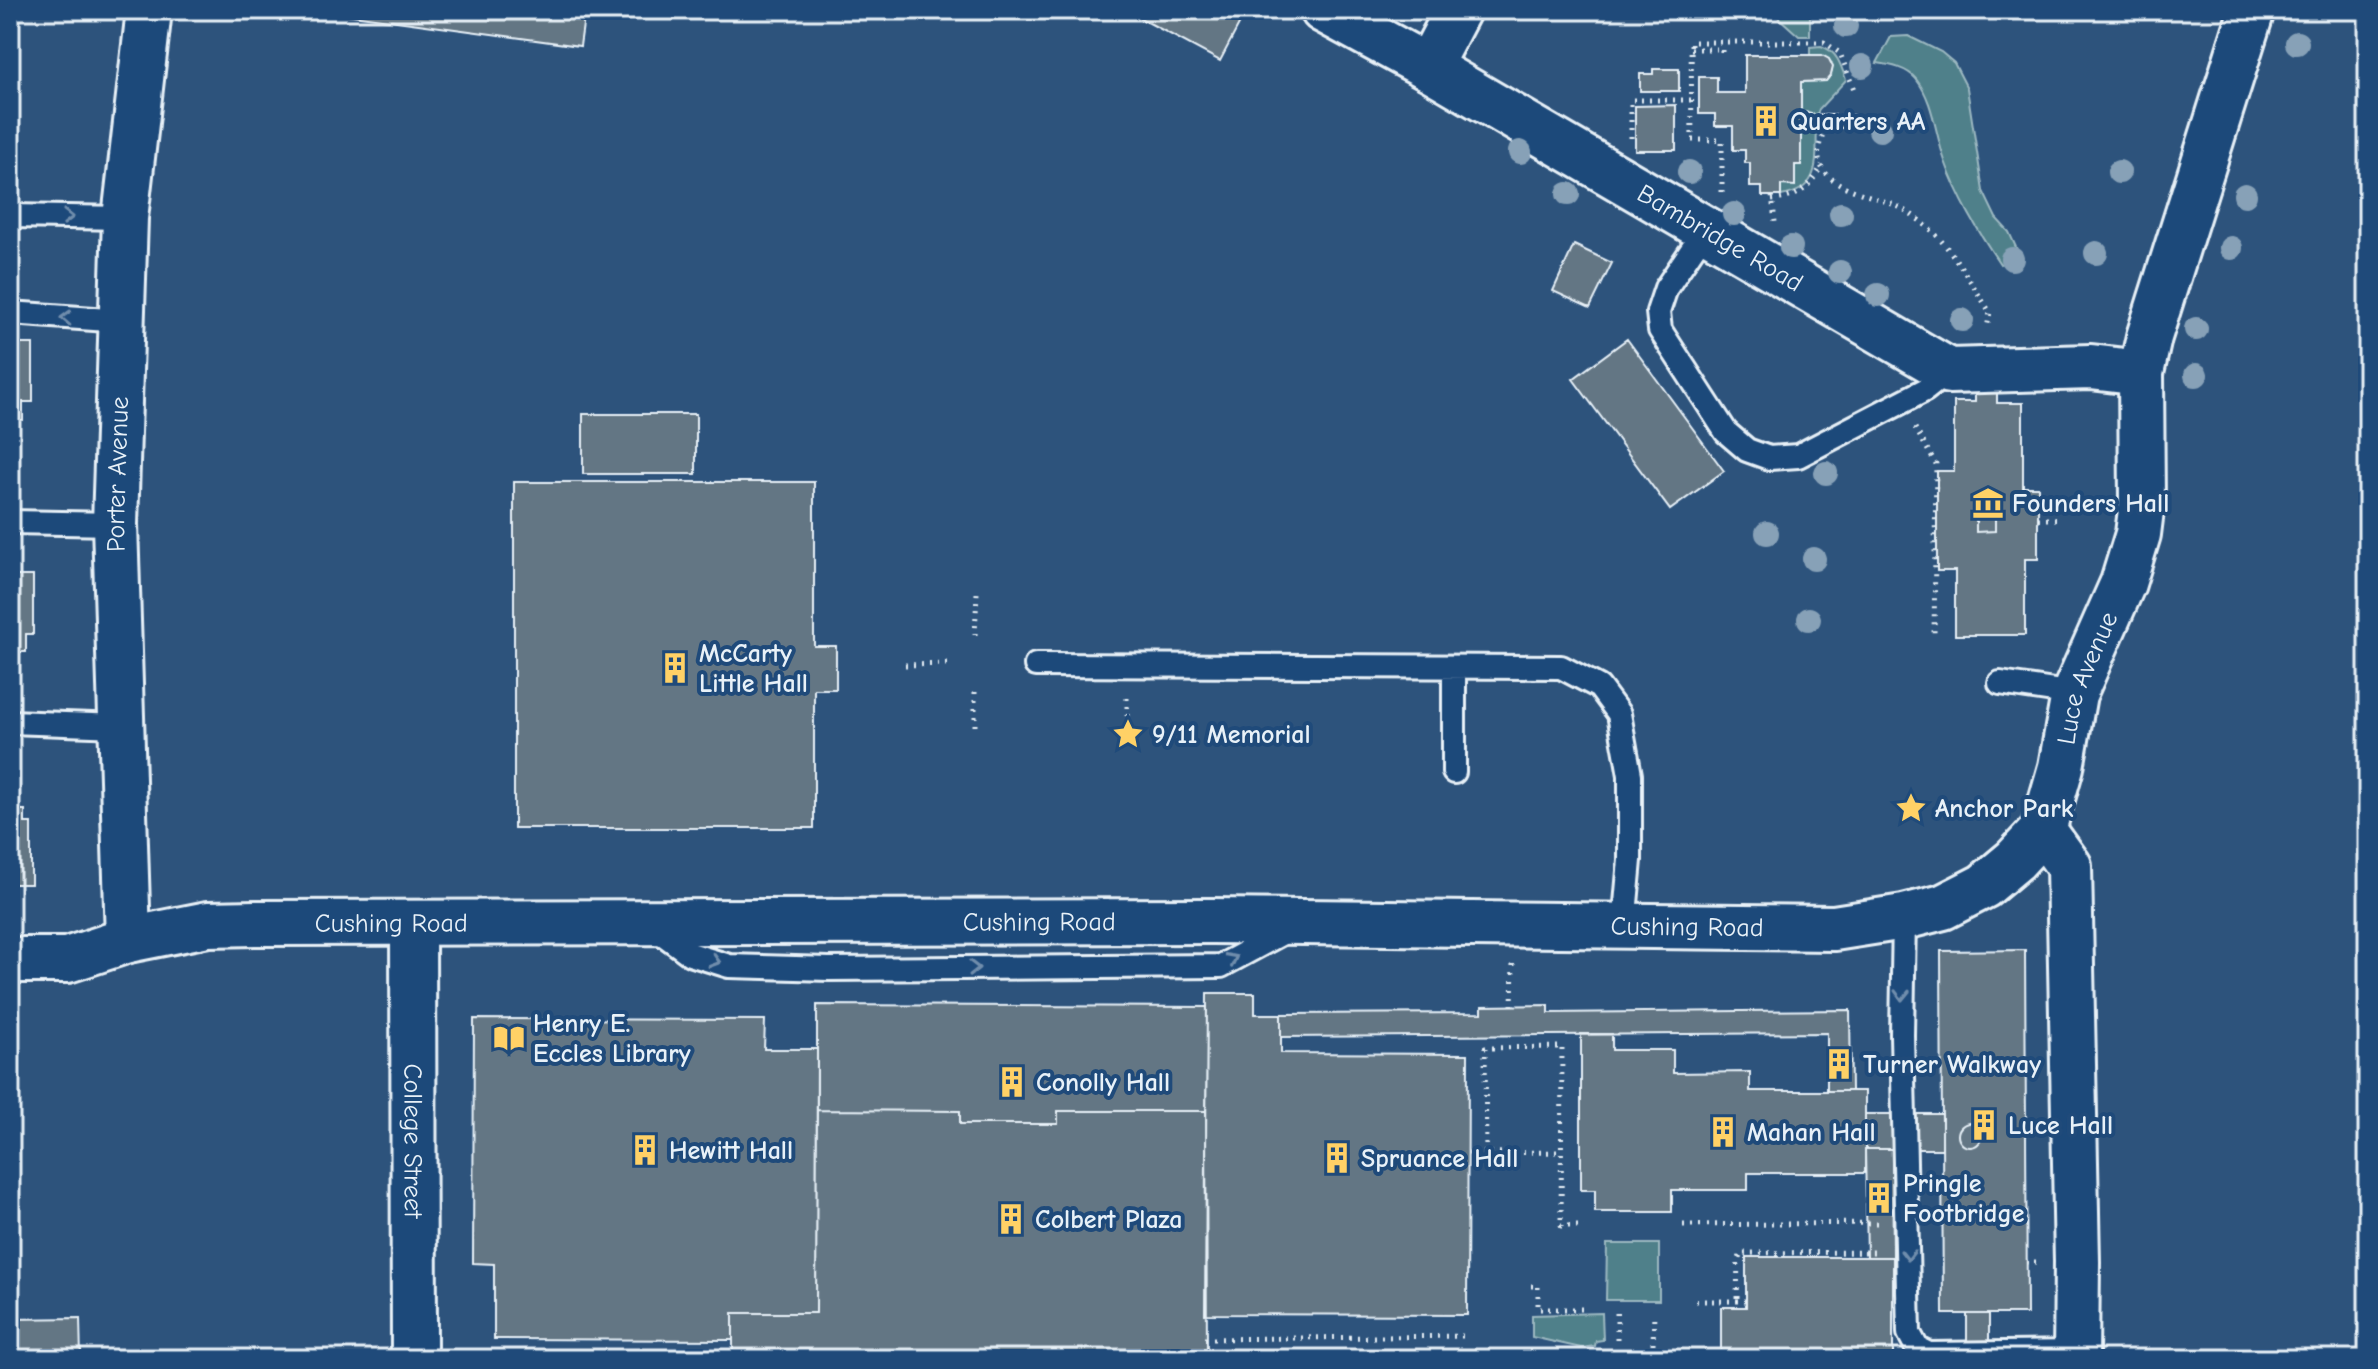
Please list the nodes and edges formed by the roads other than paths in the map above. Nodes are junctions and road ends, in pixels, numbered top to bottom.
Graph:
1 (149, 10) edge
2 (1323, 10) edge
3 (1458, 10) edge
4 (2252, 10) edge
5 (1428, 67) junction
6 (1714, 215) junction
7 (10, 216) edge
8 (125, 218) junction
9 (10, 313) edge
10 (122, 321) junction
11 (1949, 371) junction
12 (2141, 373) junction
13 (10, 522) edge
14 (115, 524) junction
15 (1036, 665) dead end
16 (1454, 667) junction
17 (2000, 683) dead end
18 (2074, 694) junction
19 (10, 722) edge
20 (120, 726) junction
21 (1454, 772) dead end
22 (2043, 830) junction
23 (1904, 917) junction
24 (413, 923) junction
25 (1624, 926) junction
26 (128, 940) junction
27 (10, 960) edge
28 (2076, 1355) edge
29 (414, 1359) edge

1 - 8 street, Porter Avenue
2 - 5 street, Bambridge Road
3 - 5 street
4 - 12 street, Luce Avenue
5 - 6 street, Bambridge Road
6 - 11 street, Bambridge Road
6 - 11 lane
7 -> 8 lane
8 - 10 street, Porter Avenue
10 -> 9 lane
10 - 14 street, Porter Avenue
11 - 12 street
12 - 18 street, Luce Avenue
13 - 14 lane
14 - 20 street, Porter Avenue
15 - 16 lane
16 - 21 lane
16 - 25 lane
17 - 18 lane
18 - 22 street, Luce Avenue
19 - 20 lane
20 - 26 street, Porter Avenue
22 - 23 street, Cushing Road
22 - 28 street
23 - 25 street, Cushing Road
23 -> 28 lane
24 - 25 street, Cushing Road
24 - 26 street, Cushing Road
24 - 29 street, College Street
26 - 27 street, Cushing Road

